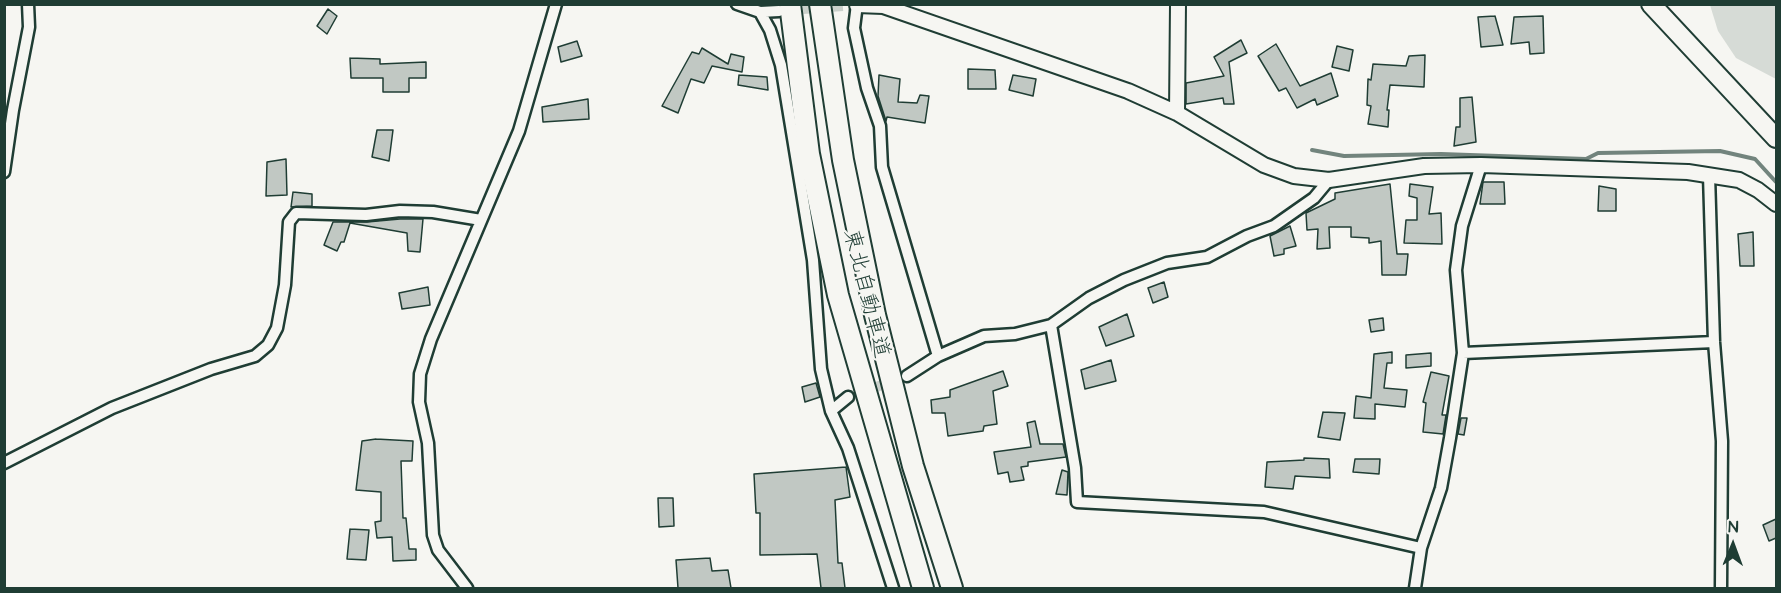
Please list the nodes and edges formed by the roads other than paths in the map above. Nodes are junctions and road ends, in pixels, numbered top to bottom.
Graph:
1 (28, 4) edge
2 (556, 4) edge
3 (737, 4) edge
4 (820, 4) edge
5 (1178, 4) edge
6 (1651, 4) edge
7 (857, 5) edge
8 (784, 8) edge
9 (760, 12) junction
10 (1177, 113) junction
11 (1776, 138) edge
12 (1481, 165) junction
13 (4, 172) edge
14 (1709, 175) junction
15 (1329, 180) junction
16 (1776, 204) edge
17 (481, 220) junction
18 (1051, 325) junction
19 (1714, 342) junction
20 (1462, 354) junction
21 (938, 356) junction
22 (907, 376) tunnel mouth
23 (848, 397) tunnel mouth
24 (831, 411) junction
25 (4, 463) edge
26 (1421, 548) junction
27 (467, 588) edge
28 (893, 588) edge
29 (923, 588) edge
30 (952, 588) edge
31 (1415, 588) edge
32 (1721, 588) edge

1 - 13 street
2 - 17 street
3 - 9 street
4 - 30 highway, 東北自動車道
5 - 10 street
6 - 11 highway
7 - 10 street
7 - 21 street
8 - 9 street
8 - 29 highway, 東北自動車道
9 - 24 street
10 - 15 street
12 - 14 street
12 - 15 street
12 - 20 street
14 - 16 street
14 - 19 street
15 - 18 street
17 - 25 street
17 - 27 street
18 - 21 street
18 - 26 street
19 - 20 street
19 - 32 street
20 - 26 street
21 - 22 street
23 - 24 street
24 - 28 street
26 - 31 street

